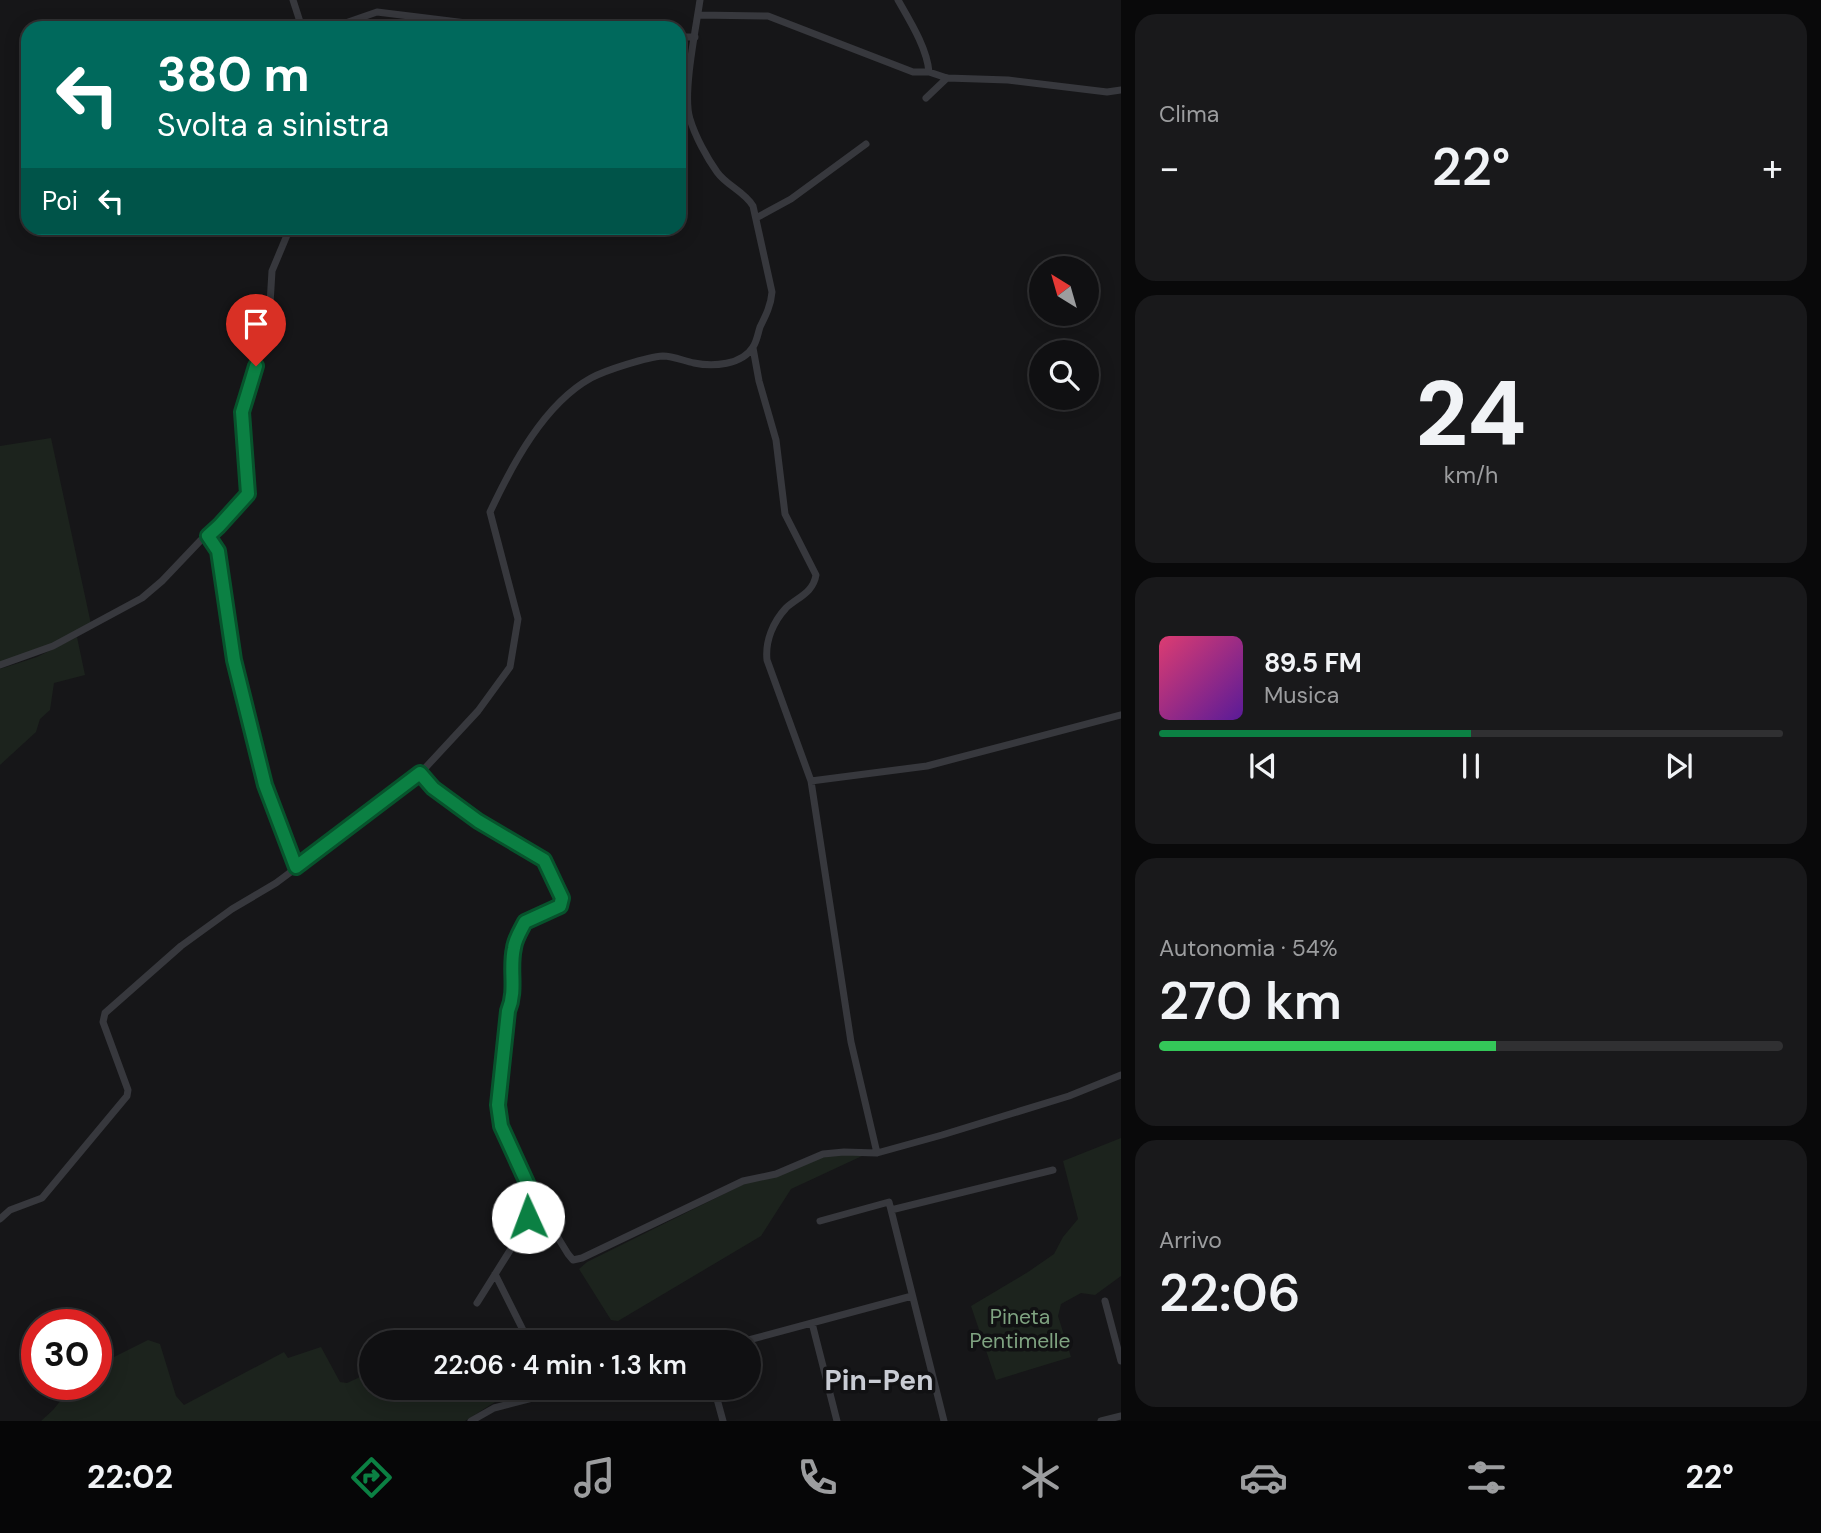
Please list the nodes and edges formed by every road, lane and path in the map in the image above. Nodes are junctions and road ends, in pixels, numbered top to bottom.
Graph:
1 (293, 0) edge
2 (700, 0) edge
3 (898, 0) edge
4 (698, 15) junction
5 (300, 21) edge
6 (351, 21) edge
7 (450, 21) edge
8 (686, 37) edge
9 (695, 37) junction
10 (929, 72) junction
11 (947, 78) junction
12 (1121, 90) edge
13 (926, 98) dead end
14 (866, 144) dead end
15 (756, 218) junction
16 (287, 235) edge
17 (753, 348) junction
18 (208, 536) junction
19 (0, 665) edge
20 (1121, 715) edge
21 (420, 773) junction
22 (811, 781) junction
23 (296, 867) junction
24 (1121, 1075) edge
25 (877, 1153) junction
26 (1053, 1170) dead end
27 (533, 1196) junction
28 (891, 1210) junction
29 (0, 1219) edge
30 (820, 1221) dead end
31 (495, 1274) junction
32 (912, 1296) junction
33 (1105, 1301) dead end
34 (477, 1303) dead end
35 (811, 1323) junction
36 (523, 1330) edge
37 (761, 1337) edge
38 (1121, 1361) edge
39 (525, 1400) edge
40 (717, 1400) edge
41 (1121, 1416) edge
42 (471, 1421) edge
43 (723, 1421) edge
44 (837, 1421) edge
45 (944, 1421) edge
46 (1101, 1421) edge

1 - 5 street
2 - 4 street
3 - 10 street
4 - 9 street
4 - 10 street
6 - 7 street
8 - 9 street
9 - 15 street
10 - 11 street
11 - 12 street
11 - 13 street
14 - 15 street
15 - 17 street
16 - 18 street
17 - 21 street
17 - 22 street
18 - 19 street
18 - 23 street
20 - 22 street
21 - 23 street
21 - 27 street
22 - 25 street
23 - 29 street
24 - 25 street
25 - 27 street
26 - 28 street
27 - 31 street
28 - 30 street
28 - 32 street
31 - 34 street
31 - 36 street
32 - 35 street
32 - 45 street
33 - 38 street
35 - 37 street
35 - 44 street
39 - 42 street
40 - 43 street
41 - 46 street

